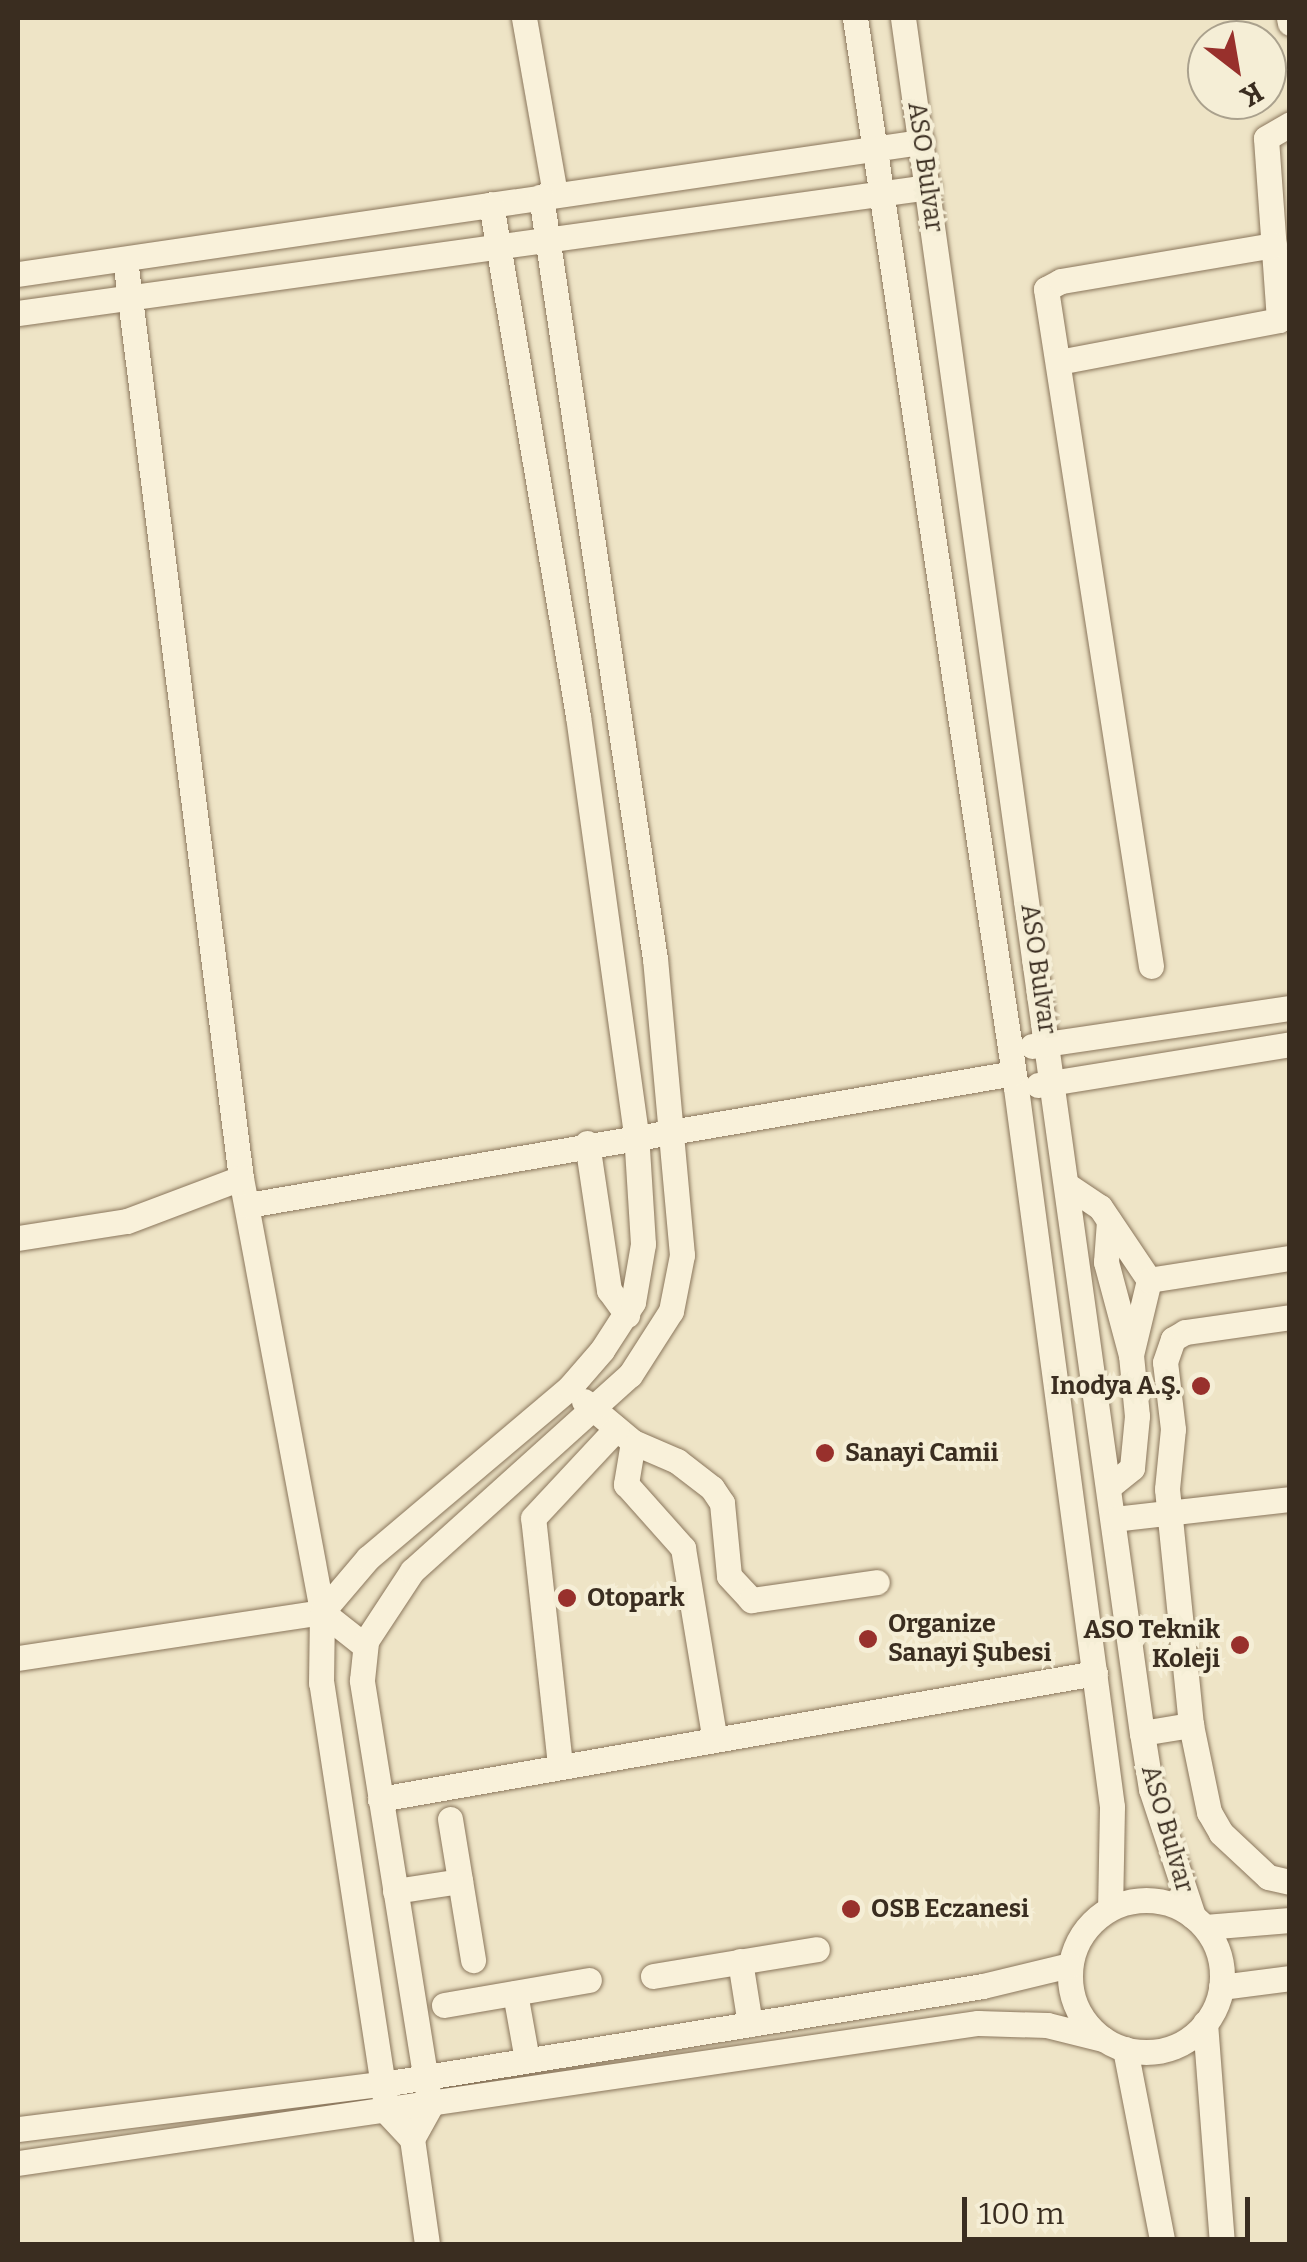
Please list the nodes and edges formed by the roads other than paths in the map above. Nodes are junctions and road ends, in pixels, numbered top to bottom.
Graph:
1 (524, 18) edge
2 (854, 18) edge
3 (903, 18) edge
4 (1290, 124) edge
5 (921, 142) junction
6 (872, 144) junction
7 (928, 187) junction
8 (879, 192) junction
9 (548, 194) junction
10 (491, 204) junction
11 (546, 239) junction
12 (500, 244) junction
13 (1274, 245) junction
14 (125, 259) junction
15 (18, 274) edge
16 (129, 298) junction
17 (18, 313) edge
18 (1059, 362) junction
19 (566, 396) junction
20 (522, 402) junction
21 (585, 516) junction
22 (544, 522) junction
23 (607, 654) junction
24 (569, 662) junction
25 (1151, 966) dead end
26 (1290, 1008) edge
27 (1290, 1044) edge
28 (1049, 1045) junction
29 (1013, 1070) junction
30 (1054, 1082) junction
31 (673, 1130) junction
32 (636, 1134) junction
33 (587, 1144) junction
34 (241, 1178) junction
35 (1070, 1187) junction
36 (248, 1206) junction
37 (1110, 1221) junction
38 (18, 1238) edge
39 (1290, 1258) edge
40 (1149, 1280) junction
41 (627, 1314) junction
42 (1290, 1318) edge
43 (1131, 1355) junction
44 (570, 1387) junction
45 (615, 1428) junction
46 (1110, 1486) junction
47 (1290, 1500) edge
48 (1169, 1516) junction
49 (1114, 1519) junction
50 (877, 1582) dead end
51 (322, 1612) junction
52 (365, 1646) junction
53 (18, 1658) edge
54 (1095, 1673) junction
55 (1191, 1726) junction
56 (1142, 1733) junction
57 (714, 1736) junction
58 (560, 1765) junction
59 (380, 1800) junction
60 (450, 1819) dead end
61 (460, 1881) junction
62 (1290, 1882) edge
63 (395, 1891) junction
64 (1110, 1908) junction
65 (1290, 1920) edge
66 (1199, 1921) junction
67 (817, 1949) dead end
68 (473, 1960) dead end
69 (740, 1962) junction
70 (1070, 1965) junction
71 (653, 1976) dead end
72 (1290, 1978) edge
73 (588, 1980) dead end
74 (1221, 1987) junction
75 (516, 1993) junction
76 (444, 2006) dead end
77 (750, 2024) junction
78 (1205, 2024) junction
79 (1114, 2044) junction
80 (527, 2060) junction
81 (425, 2077) junction
82 (383, 2082) junction
83 (430, 2106) junction
84 (387, 2112) junction
85 (18, 2129) edge
86 (412, 2139) junction
87 (18, 2163) edge
88 (428, 2244) edge
89 (1163, 2244) edge
90 (1222, 2244) edge

1 - 9 street
2 - 6 street, ASO Bulvar
3 - 5 street, ASO Bulvar
4 - 13 street
5 - 6 street
5 - 7 street, ASO Bulvar
6 - 8 street, ASO Bulvar
6 - 9 street
7 - 8 street
7 - 28 street, ASO Bulvar
8 - 11 street
8 - 29 street, ASO Bulvar
9 - 10 street
9 - 11 street
10 - 12 street
10 - 14 street
11 - 12 street
11 - 19 street
12 - 16 street
12 - 20 street
13 - 18 street
13 - 18 street
14 - 15 street
14 - 16 street
16 - 17 street
16 - 34 street
18 - 25 street
19 - 20 street
19 - 21 street
20 - 22 street
21 - 22 street
21 - 23 street
22 - 24 street
23 - 24 street
23 - 31 street
24 - 32 street
26 - 28 street
27 - 30 street
28 - 29 street
28 - 30 street, ASO Bulvar
29 - 30 street
29 - 31 street
29 - 54 street, ASO Bulvar
30 - 35 street, ASO Bulvar
31 - 32 street
31 - 45 street
32 - 33 street
32 - 41 street
33 - 36 street
33 - 41 street
34 - 36 street
34 - 38 street
35 - 37 street
35 - 46 street, ASO Bulvar
36 - 51 street
37 - 40 street
37 - 43 street
39 - 40 street
40 - 43 street
41 - 44 street
42 - 48 street
43 - 46 street
44 - 45 street
44 - 51 street
45 - 50 street
45 - 52 street
45 - 57 street
45 - 58 street
46 - 49 street, ASO Bulvar
47 - 48 street
48 - 49 street
48 - 55 street
49 - 56 street, ASO Bulvar
51 - 52 street
51 - 53 street
51 - 82 street
52 - 59 street
54 - 57 street
54 - 64 street, ASO Bulvar
55 - 56 street
55 - 62 street
56 - 66 street, ASO Bulvar
57 - 58 street
58 - 59 street
59 - 63 street
60 - 61 street
61 - 63 street
61 - 68 street
63 - 81 street
64 - 66 street
64 - 70 street
65 - 66 street
66 - 74 street
67 - 69 street
69 - 71 street
69 - 77 street
70 - 77 street
70 - 79 street
72 - 74 street
73 - 75 street
74 - 78 street
75 - 76 street
75 - 80 street
77 - 80 street
78 - 79 street
78 - 90 street
79 - 83 street
79 - 89 street
80 - 81 street
81 - 82 street
81 - 83 street
82 - 84 street
82 - 85 street
83 - 84 street
83 - 86 street
84 - 86 street
84 - 87 street
86 - 88 street

